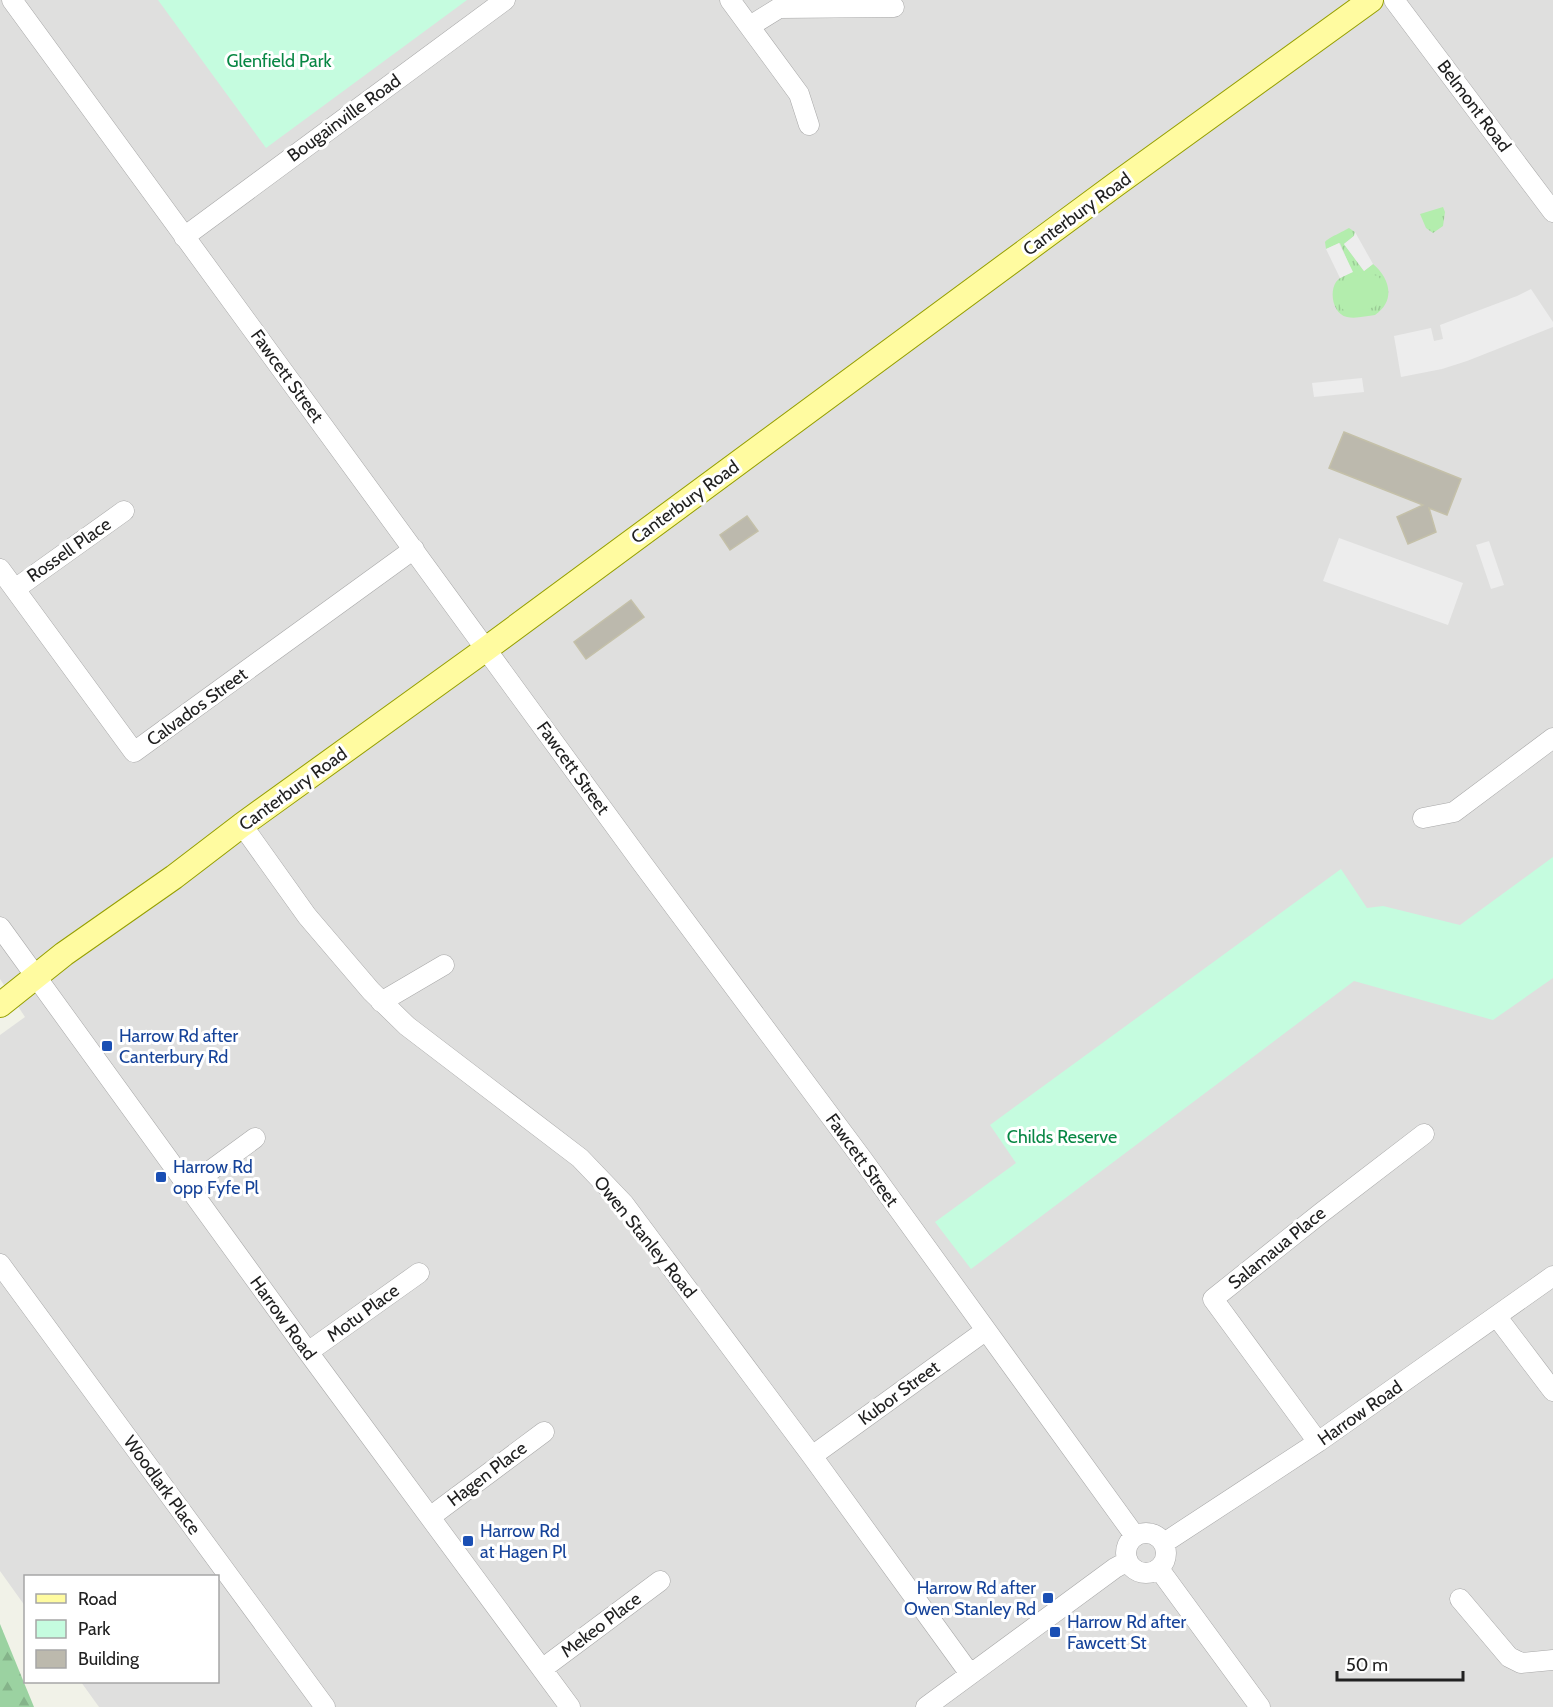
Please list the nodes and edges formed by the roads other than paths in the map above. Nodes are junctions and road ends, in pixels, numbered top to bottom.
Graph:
1 (12, 0) edge
2 (505, 0) edge
3 (730, 0) edge
4 (1371, 0) edge
5 (1394, 0) edge
6 (894, 7) dead end
7 (750, 26) junction
8 (809, 125) dead end
9 (1553, 212) edge
10 (184, 237) junction
11 (124, 511) dead end
12 (414, 549) junction
13 (0, 569) edge
14 (15, 589) junction
15 (486, 649) junction
16 (1553, 738) edge
17 (1423, 818) dead end
18 (242, 825) junction
19 (0, 927) edge
20 (444, 965) dead end
21 (36, 977) junction
22 (381, 1002) junction
23 (0, 1005) edge
24 (1424, 1134) dead end
25 (255, 1138) dead end
26 (188, 1187) junction
27 (0, 1264) edge
28 (418, 1273) dead end
29 (1553, 1276) edge
30 (1497, 1317) junction
31 (985, 1331) junction
32 (308, 1352) junction
33 (1553, 1391) edge
34 (544, 1432) dead end
35 (1318, 1443) junction
36 (812, 1456) junction
37 (429, 1516) junction
38 (1135, 1536) junction
39 (1164, 1543) junction
40 (1128, 1561) junction
41 (1159, 1569) junction
42 (660, 1581) dead end
43 (1460, 1599) dead end
44 (1553, 1660) edge
45 (542, 1669) junction
46 (970, 1674) junction
47 (325, 1707) edge
48 (570, 1707) edge
49 (926, 1707) edge
50 (1260, 1707) edge

1 - 10 street, Fawcett Street
2 - 10 street, Bougainville Road
3 - 7 street
4 - 15 main road, Canterbury Road
5 - 9 street, Belmont Road
6 - 7 street
7 - 8 street
10 - 12 street, Fawcett Street
11 - 14 street, Rossell Place
12 - 14 street, Calvados Street
12 - 15 street, Fawcett Street
13 - 14 street, Calvados Street
15 - 18 main road, Canterbury Road
15 - 31 street, Fawcett Street
16 - 17 street
18 - 21 main road, Canterbury Road
18 - 22 street, Owen Stanley Road
19 - 21 street, Harrow Road
20 - 22 street
21 - 23 main road, Canterbury Road
21 - 26 street, Harrow Road
22 - 36 street, Owen Stanley Road
24 - 35 street, Salamaua Place
25 - 26 street
26 - 32 street, Harrow Road
27 - 47 street, Woodlark Place
28 - 32 street, Motu Place
29 - 30 street, Harrow Road
30 - 33 street
30 - 35 street, Harrow Road
31 - 36 street, Kubor Street
31 - 38 street, Fawcett Street
32 - 37 street, Harrow Road
34 - 37 street, Hagen Place
35 - 39 street, Harrow Road
36 - 46 street, Owen Stanley Road
37 - 45 street, Harrow Road
38 - 39 street
38 - 40 street
39 - 41 street
40 - 41 street
40 - 46 street
41 - 50 street
42 - 45 street, Mekeo Place
43 - 44 street
45 - 48 street, Harrow Road
46 - 49 street

